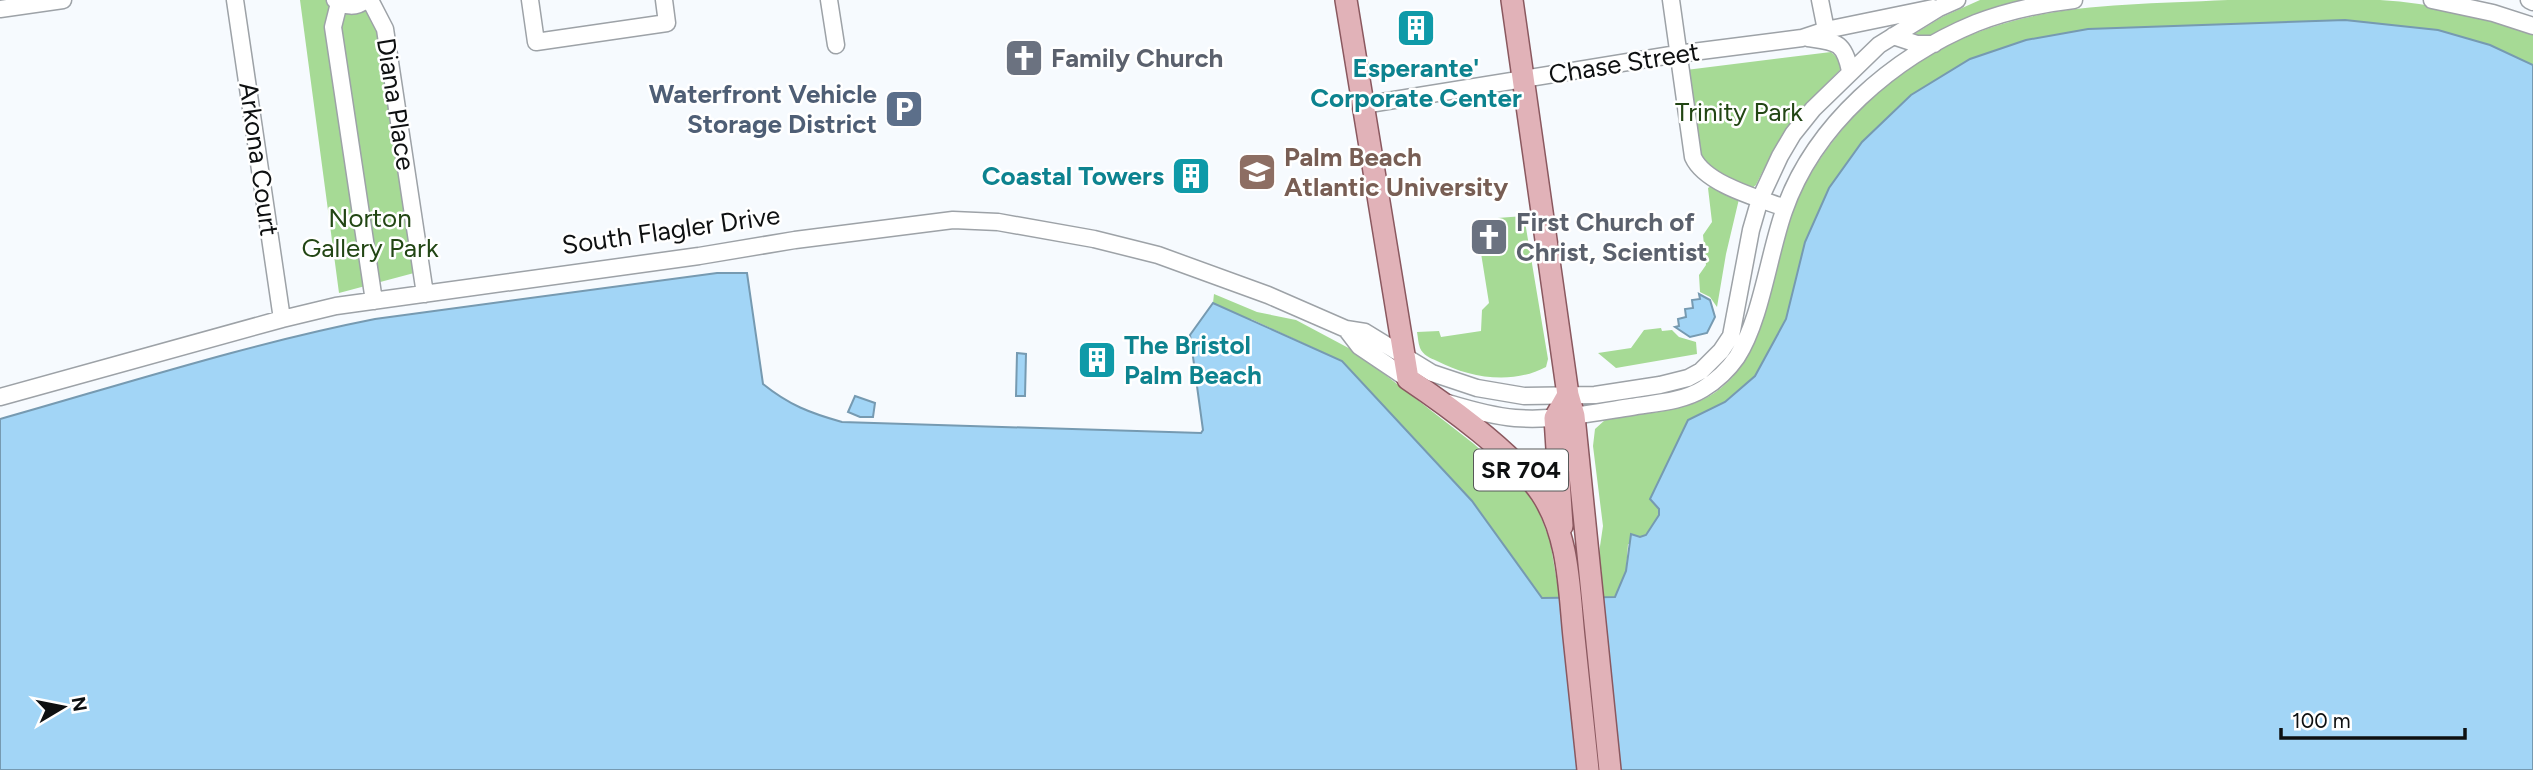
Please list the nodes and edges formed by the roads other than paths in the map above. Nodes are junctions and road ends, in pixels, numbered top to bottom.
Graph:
1 (64, 0) edge
2 (235, 0) edge
3 (368, 0) edge
4 (530, 0) edge
5 (664, 0) edge
6 (829, 0) edge
7 (1346, 0) edge
8 (1512, 0) edge
9 (1671, 0) edge
10 (1820, 0) edge
11 (1957, 0) edge
12 (2074, 0) edge
13 (2432, 0) edge
14 (337, 2) edge
15 (2495, 7) edge
16 (1939, 8) junction
17 (0, 9) edge
18 (1883, 20) junction
19 (2533, 26) edge
20 (1826, 30) junction
21 (1893, 36) junction
22 (1802, 38) junction
23 (1934, 44) junction
24 (836, 45) dead end
25 (1677, 54) junction
26 (1850, 71) junction
27 (1891, 72) junction
28 (1524, 79) junction
29 (1363, 105) junction
30 (1760, 199) junction
31 (1785, 208) junction
32 (425, 294) junction
33 (374, 301) junction
34 (282, 319) junction
35 (1346, 330) junction
36 (1404, 356) junction
37 (1408, 379) junction
38 (0, 397) edge
39 (1436, 398) junction
40 (1566, 410) junction
41 (1563, 544) junction
42 (1588, 770) edge
43 (1610, 770) edge

1 - 17 street
2 - 34 street, Arkona Court
3 - 14 street
3 - 32 street, Diana Place
4 - 5 street
6 - 24 street
7 - 29 main road
8 - 28 main road, SR 704
9 - 25 street
10 - 20 street
11 - 16 street, South Flagler Drive
12 - 23 street, South Flagler Drive
13 - 15 street
14 - 33 street
15 - 19 street
16 - 18 street, Chase Street
16 - 21 street, South Flagler Drive
18 - 20 street, Chase Street
18 - 21 street
20 - 22 street, Chase Street
21 - 23 street
21 - 26 street, South Flagler Drive
21 - 27 street
22 - 25 street, Chase Street
22 - 26 street, Chase Street
23 - 27 street, South Flagler Drive
25 - 28 street, Chase Street
25 - 30 street
26 - 30 street, South Flagler Drive
27 - 31 street, South Flagler Drive
28 - 29 street, Chase Street
28 - 40 main road, SR 704
29 - 36 main road
30 - 31 street
30 - 40 street, South Flagler Drive
31 - 40 street, South Flagler Drive
32 - 33 street, South Flagler Drive
32 - 35 street, South Flagler Drive
33 - 34 street, South Flagler Drive
34 - 38 street, South Flagler Drive
35 - 36 street, South Flagler Drive
35 - 37 street, South Flagler Drive
36 - 37 main road
36 - 40 street, South Flagler Drive
37 - 39 main road, South Flagler Drive / SR 704
39 - 40 street, South Flagler Drive
39 - 41 main road, SR 704
40 - 41 main road
40 - 43 main road, SR 704
41 - 42 main road, SR 704

